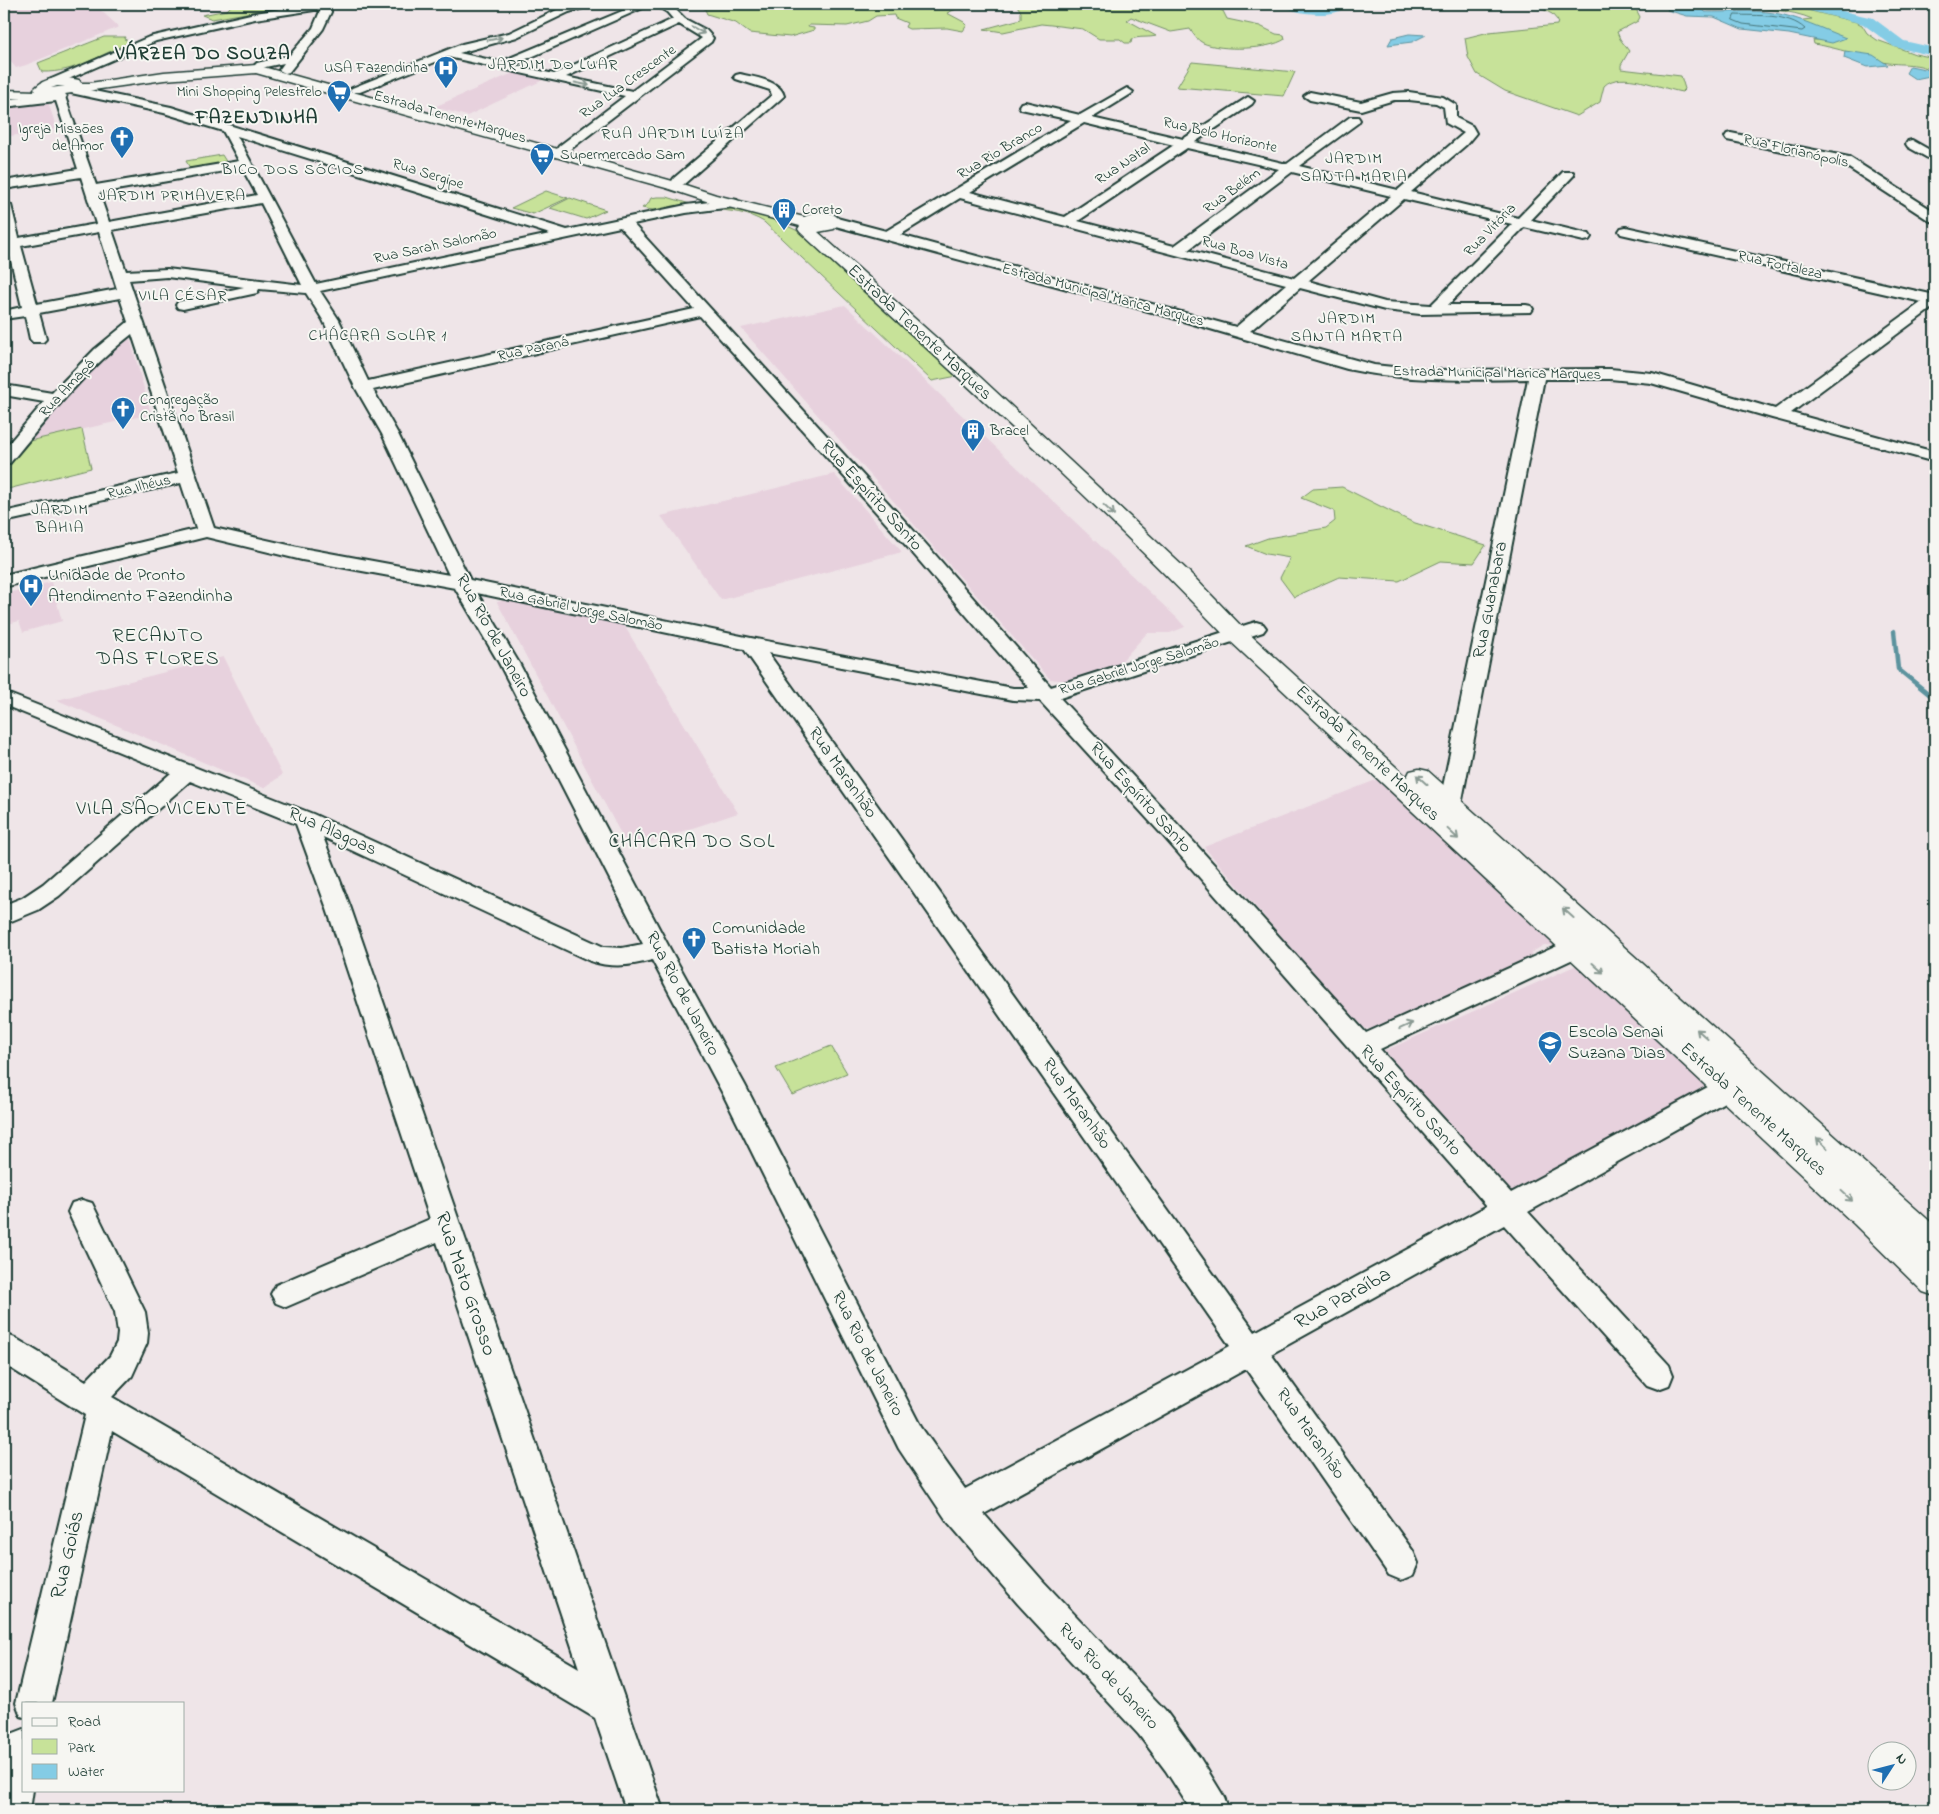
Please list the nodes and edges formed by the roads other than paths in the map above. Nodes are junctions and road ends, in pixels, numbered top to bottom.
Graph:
1 (313, 4) edge
2 (326, 4) edge
3 (586, 4) edge
4 (647, 4) edge
5 (659, 4) edge
6 (301, 8) junction
7 (680, 20) junction
8 (449, 54) junction
9 (289, 64) junction
10 (503, 65) junction
11 (740, 77) dead end
12 (554, 78) junction
13 (29, 80) dead end
14 (60, 89) junction
15 (356, 90) junction
16 (1127, 92) dead end
17 (4, 94) edge
18 (21, 94) junction
19 (634, 95) junction
20 (1310, 96) dead end
21 (1248, 101) dead end
22 (4, 103) edge
23 (1025, 106) dead end
24 (1082, 120) junction
25 (1354, 120) dead end
26 (226, 128) junction
27 (1731, 137) dead end
28 (1183, 143) junction
29 (1912, 144) dead end
30 (563, 150) junction
31 (1935, 158) edge
32 (79, 163) junction
33 (245, 164) junction
34 (1291, 168) junction
35 (1568, 175) dead end
36 (679, 180) junction
37 (4, 185) edge
38 (92, 190) junction
39 (960, 194) junction
40 (1402, 194) junction
41 (265, 198) junction
42 (711, 198) junction
43 (740, 201) junction
44 (686, 209) junction
45 (4, 211) edge
46 (1934, 215) edge
47 (623, 222) junction
48 (1067, 222) junction
49 (1520, 222) junction
50 (822, 223) junction
51 (104, 227) junction
52 (1626, 231) dead end
53 (566, 234) junction
54 (888, 236) junction
55 (1584, 237) dead end
56 (9, 245) edge
57 (1177, 251) junction
58 (22, 275) junction
59 (120, 276) junction
60 (4, 278) edge
61 (1297, 284) junction
62 (271, 286) junction
63 (310, 289) junction
64 (126, 292) junction
65 (1935, 300) edge
66 (183, 305) dead end
67 (1437, 308) junction
68 (1526, 309) dead end
69 (31, 310) junction
70 (703, 312) junction
71 (4, 315) edge
72 (137, 322) junction
73 (1238, 333) junction
74 (38, 339) dead end
75 (1537, 375) junction
76 (362, 387) junction
77 (4, 390) edge
78 (56, 399) junction
79 (1778, 415) junction
80 (1935, 457) edge
81 (4, 459) edge
82 (187, 476) junction
83 (4, 517) edge
84 (206, 532) junction
85 (4, 581) edge
86 (463, 585) junction
87 (1246, 632) junction
88 (751, 644) junction
89 (1046, 695) junction
90 (4, 698) edge
91 (186, 772) junction
92 (1440, 809) junction
93 (305, 819) junction
94 (359, 844) junction
95 (321, 862) junction
96 (4, 915) edge
97 (1575, 948) junction
98 (658, 949) junction
99 (1361, 1046) junction
100 (1728, 1088) junction
101 (1506, 1209) junction
102 (82, 1212) dead end
103 (445, 1226) junction
104 (1935, 1247) edge
105 (1935, 1281) edge
106 (286, 1294) dead end
107 (4, 1348) edge
108 (1251, 1350) junction
109 (1658, 1375) dead end
110 (96, 1404) junction
111 (959, 1510) junction
112 (1401, 1563) dead end
113 (34, 1702) edge
114 (609, 1706) junction
115 (22, 1757) edge
116 (11, 1810) edge
117 (644, 1810) edge
118 (1211, 1810) edge

1 - 6 street
2 - 6 street
2 - 9 street
8 -> 3 street
4 - 10 street
5 - 7 street, Rua Lua Crescente
6 - 14 street
7 - 12 street
7 -> 19 street, Rua Lua Crescente
8 - 10 street
8 - 15 street
9 - 14 main road, Estrada Tenente Marques
9 - 15 main road, Estrada Tenente Marques
10 - 12 street
11 - 36 street
12 -> 19 street
13 - 14 main road, Estrada Tenente Marques
14 - 18 main road, Estrada Tenente Marques
14 - 22 street
14 - 26 street, Rua Sergipe
14 - 32 street
14 - 42 main road, Estrada Tenente Marques
15 - 30 main road, Estrada Tenente Marques
16 - 24 street, Rua Rio Branco
17 - 18 main road, Estrada Tenente Marques
18 - 22 main road
19 - 30 street, Rua Lua Crescente
20 - 40 street
21 - 28 street, Rua Natal
23 - 24 street, Rua Belo Horizonte
24 - 28 street, Rua Belo Horizonte
24 - 39 street, Rua Rio Branco
25 - 34 street, Rua Belém
26 - 33 street, Rua Rio de Janeiro
26 - 53 street, Rua Sergipe
27 - 46 street, Rua Florianópolis
28 - 34 street, Rua Belo Horizonte
28 - 48 street, Rua Natal
29 - 31 street
30 - 36 main road, Estrada Tenente Marques
32 - 37 street
32 - 38 street
33 - 38 street
33 - 41 street, Rua Rio de Janeiro
34 - 40 street, Rua Belo Horizonte
34 - 57 street, Rua Belém
35 - 49 street, Rua Vitória
36 - 43 main road, Estrada Tenente Marques
38 - 51 street
39 - 48 street, Rua Boa Vista
39 - 54 street, Rua Rio Branco
40 - 49 street, Rua Belo Horizonte
40 - 61 street
41 - 51 street
41 - 63 street, Rua Rio de Janeiro
42 - 43 main road
42 - 44 street, Rua Sergipe
43 - 44 street, Rua Sergipe
43 - 50 main road, Estrada Tenente Marques
44 - 47 street, Rua Sergipe
45 - 56 street
47 - 53 street, Rua Sergipe
47 - 70 street, Rua Espírito Santo
48 - 57 street, Rua Boa Vista
49 - 55 street, Rua Belo Horizonte
49 - 67 street, Rua Vitória
50 - 54 street, Estrada Municipal Marica Marques
50 - 87 main road, Estrada Tenente Marques
51 - 56 street
51 - 59 street
52 - 65 street, Rua Fortaleza
53 - 63 street, Rua Sarah Salomão
54 - 73 street, Estrada Municipal Marica Marques
56 - 58 street
57 - 61 street, Rua Boa Vista
58 - 60 street
58 - 69 street
59 - 62 street
59 - 64 street
61 - 67 street, Rua Boa Vista
61 - 73 street
62 - 63 street, Rua Sarah Salomão
62 - 66 street
63 - 76 street, Rua Rio de Janeiro
64 - 69 street
64 - 72 street
65 - 79 street
67 - 68 street, Rua Boa Vista
69 - 71 street
69 - 74 street
70 - 76 street, Rua Paraná
70 - 89 street, Rua Espírito Santo
72 - 78 street, Rua Amapá
72 - 82 street
73 - 75 street, Estrada Municipal Marica Marques
75 - 79 street, Estrada Municipal Marica Marques
75 - 92 street, Rua Guanabara
76 - 86 street, Rua Rio de Janeiro
77 - 78 street
78 - 81 street, Rua Amapá
79 - 80 street, Estrada Municipal Marica Marques
82 - 83 street, Rua Ilhéus
82 - 84 street
84 - 85 street
84 - 86 street, Rua Gabriel Jorge Salomão
86 - 88 street, Rua Gabriel Jorge Salomão
86 - 98 street, Rua Rio de Janeiro
87 - 89 street, Rua Gabriel Jorge Salomão
87 - 92 main road, Estrada Tenente Marques
88 - 89 street, Rua Gabriel Jorge Salomão
88 - 108 street, Rua Maranhão
89 - 99 street, Rua Espírito Santo
90 - 91 street, Rua Alagoas
91 - 93 street, Rua Alagoas
91 - 96 street
92 -> 97 main road, Estrada Tenente Marques
104 -> 92 main road, Estrada Tenente Marques
93 - 94 street, Rua Alagoas
93 - 95 street, Rua Mato Grosso
94 - 95 street
94 - 98 street, Rua Alagoas
95 - 103 street, Rua Mato Grosso
99 -> 97 street
97 -> 100 main road, Estrada Tenente Marques
98 - 111 street, Rua Rio de Janeiro
99 - 101 street, Rua Espírito Santo
100 - 101 street, Rua Paraíba
100 -> 105 main road, Estrada Tenente Marques
101 - 108 street, Rua Paraíba
101 - 109 street, Rua Espírito Santo
102 - 110 street
103 - 106 street
103 - 114 street, Rua Mato Grosso
107 - 110 street
108 - 111 street, Rua Paraíba
108 - 112 street, Rua Maranhão
110 - 113 street, Rua Goiás
110 - 114 street
111 - 118 street, Rua Rio de Janeiro
114 - 117 street, Rua Mato Grosso
115 - 116 street

